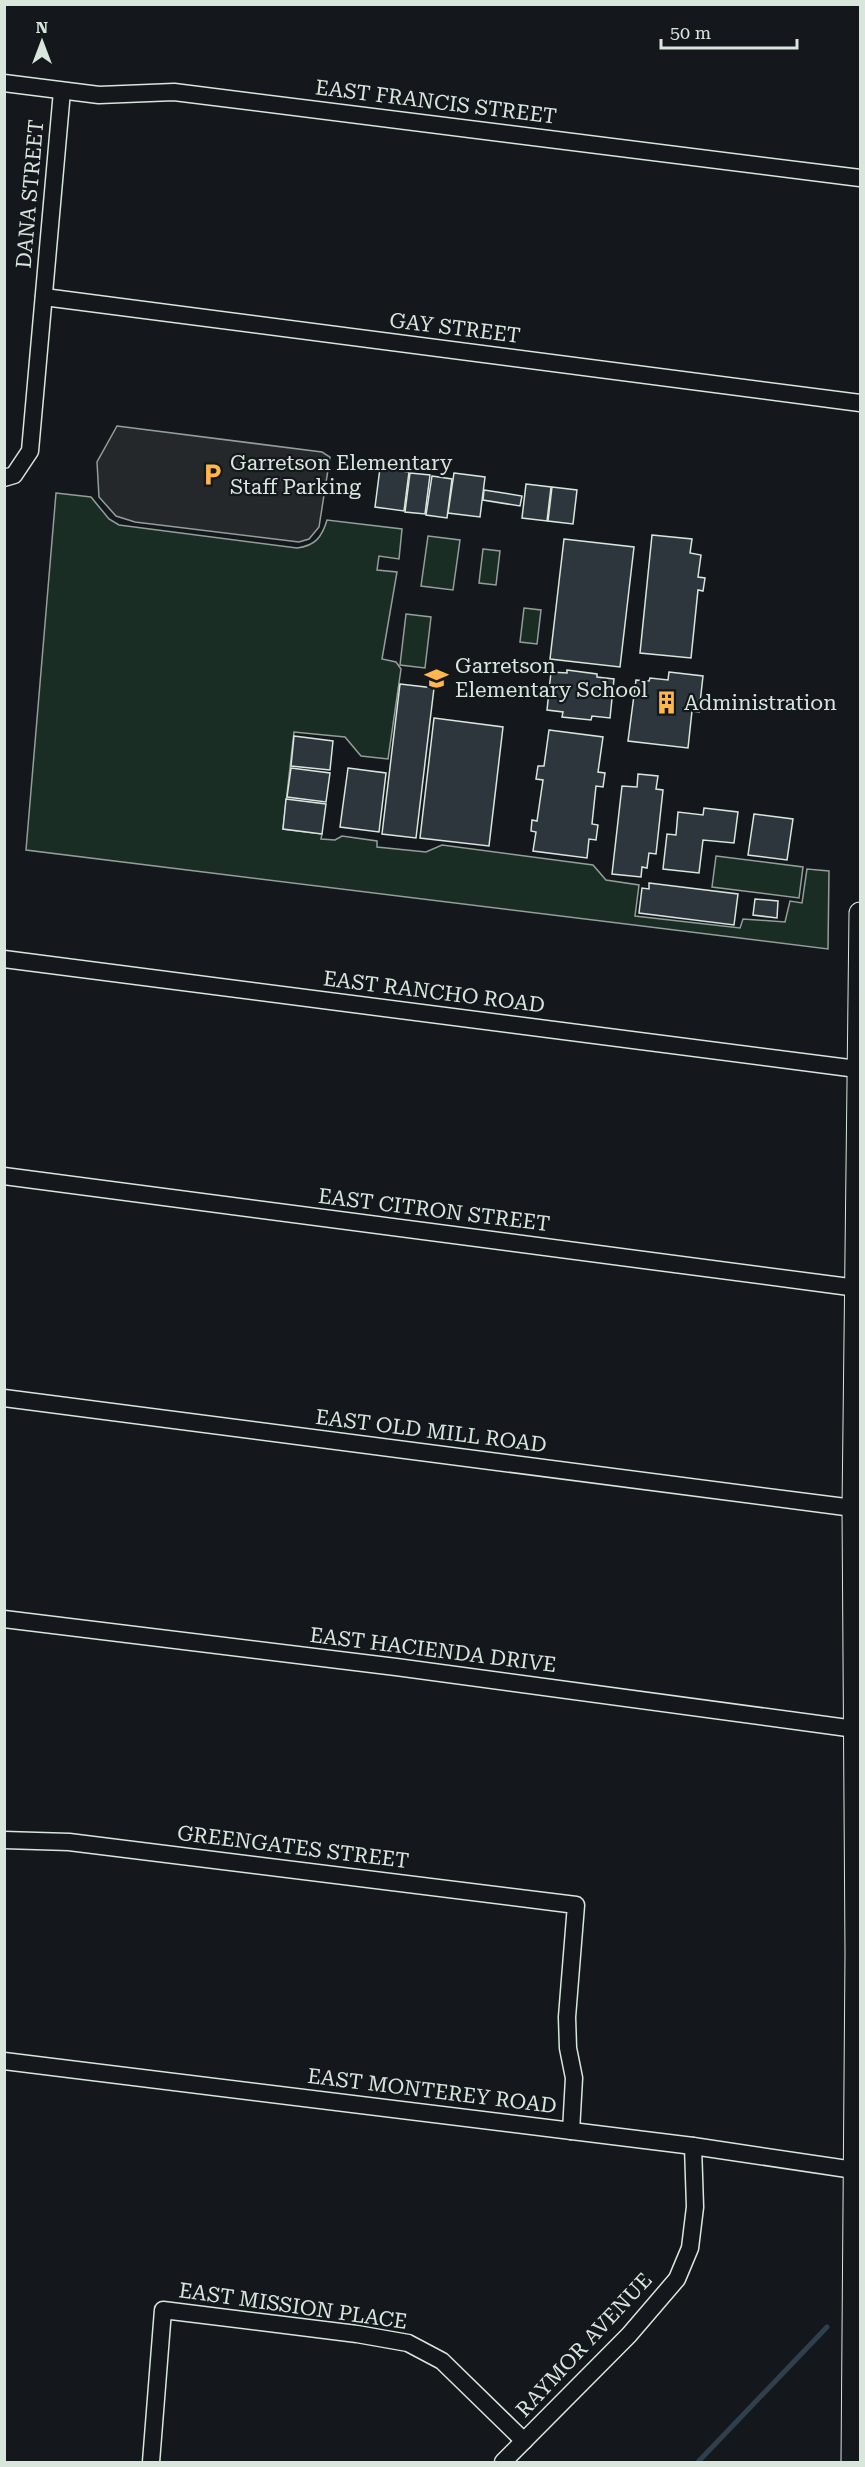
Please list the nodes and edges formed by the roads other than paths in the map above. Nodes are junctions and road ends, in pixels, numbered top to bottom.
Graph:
1 (4, 83) edge
2 (62, 91) junction
3 (861, 178) edge
4 (44, 297) junction
5 (861, 403) edge
6 (9, 476) edge
7 (861, 913) edge
8 (4, 958) edge
9 (858, 1069) junction
10 (4, 1176) edge
11 (857, 1288) junction
12 (4, 1398) edge
13 (853, 1508) junction
14 (4, 1619) edge
15 (855, 1729) junction
16 (4, 1840) edge
17 (859, 1953) edge
18 (4, 2061) edge
19 (572, 2131) junction
20 (693, 2146) junction
21 (854, 2170) junction
22 (524, 2441) junction
23 (151, 2463) edge
24 (503, 2463) edge
25 (852, 2463) edge

1 - 2 street, EAST FRANCIS STREET
2 - 3 street, EAST FRANCIS STREET
2 - 4 street, DANA STREET
4 - 5 street, GAY STREET
4 - 6 street, DANA STREET
7 - 9 street
8 - 9 street, EAST RANCHO ROAD
9 - 11 street
10 - 11 street, EAST CITRON STREET
11 - 13 street
12 - 13 street, EAST OLD MILL ROAD
13 - 15 street
14 - 15 street, EAST HACIENDA DRIVE
15 - 17 street
16 - 19 street, GREENGATES STREET
17 - 21 street
18 - 19 street, EAST MONTEREY ROAD
19 - 20 street, EAST MONTEREY ROAD
20 - 21 street, EAST MONTEREY ROAD
20 - 22 street, RAYMOR AVENUE
21 - 25 street
22 - 23 street, EAST MISSION PLACE
22 - 24 street, RAYMOR AVENUE

